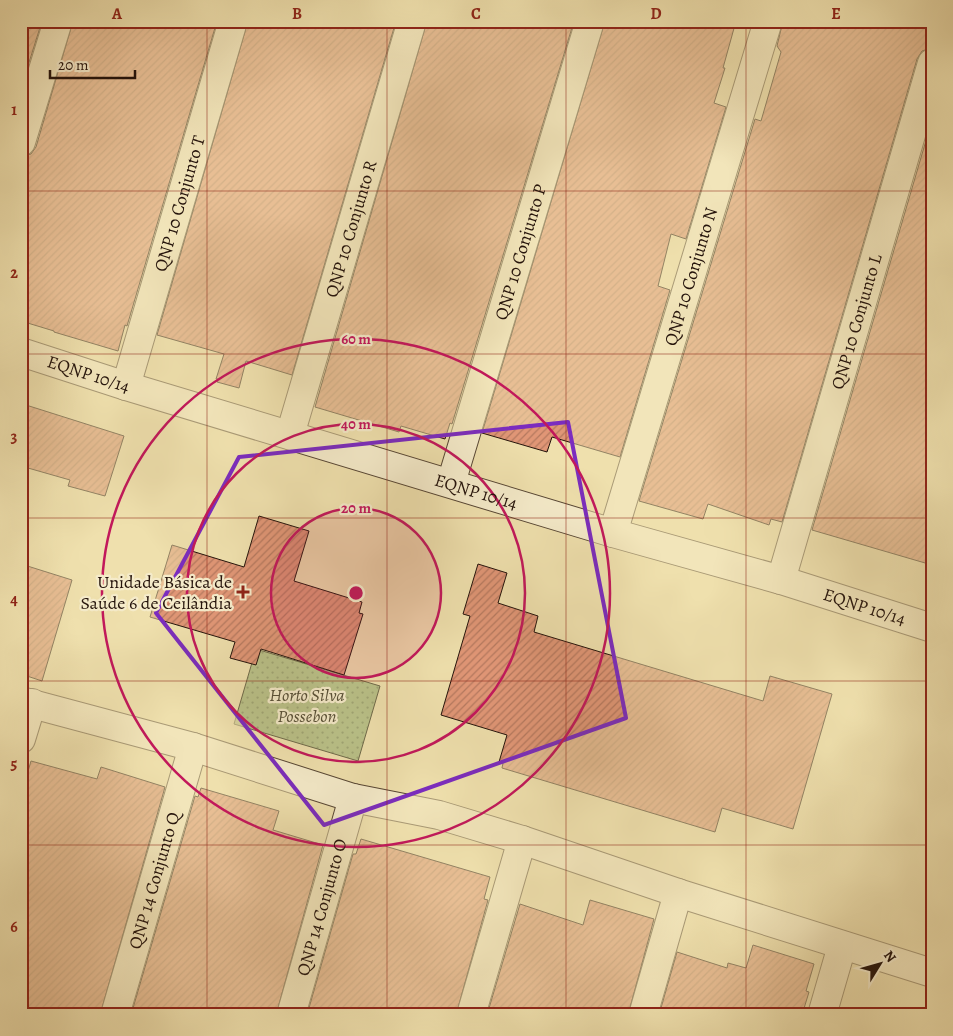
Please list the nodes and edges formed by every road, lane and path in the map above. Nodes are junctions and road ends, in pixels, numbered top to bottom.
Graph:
1 (58, 21) edge
2 (233, 21) edge
3 (412, 21) edge
4 (590, 21) edge
5 (768, 21) edge
6 (932, 63) edge
7 (21, 142) edge
8 (21, 352) edge
9 (126, 386) junction
10 (290, 435) junction
11 (451, 483) junction
12 (612, 533) junction
13 (781, 580) junction
14 (932, 628) edge
15 (26, 702) edge
16 (21, 739) edge
17 (193, 747) junction
18 (353, 798) junction
19 (522, 840) junction
20 (678, 894) junction
21 (842, 946) junction
22 (932, 973) edge
23 (115, 1015) edge
24 (291, 1015) edge
25 (471, 1015) edge
26 (643, 1015) edge
27 (822, 1015) edge

1 - 7 street
2 - 9 street, QNP 10 Conjunto T
3 - 10 street, QNP 10 Conjunto R
4 - 11 street, QNP 10 Conjunto P
5 - 12 street, QNP 10 Conjunto N
6 - 13 street, QNP 10 Conjunto L
8 - 9 street, EQNP 10/14
9 - 10 street, EQNP 10/14
10 - 11 street, EQNP 10/14
11 - 12 street, EQNP 10/14
12 - 13 street, EQNP 10/14
13 - 14 street, EQNP 10/14
15 - 16 street
15 - 17 street
17 - 18 street
17 - 23 street, QNP 14 Conjunto Q
18 - 19 street
18 - 24 street, QNP 14 Conjunto O
19 - 20 street
19 - 25 street
20 - 21 street
20 - 26 street
21 - 22 street
21 - 27 street

